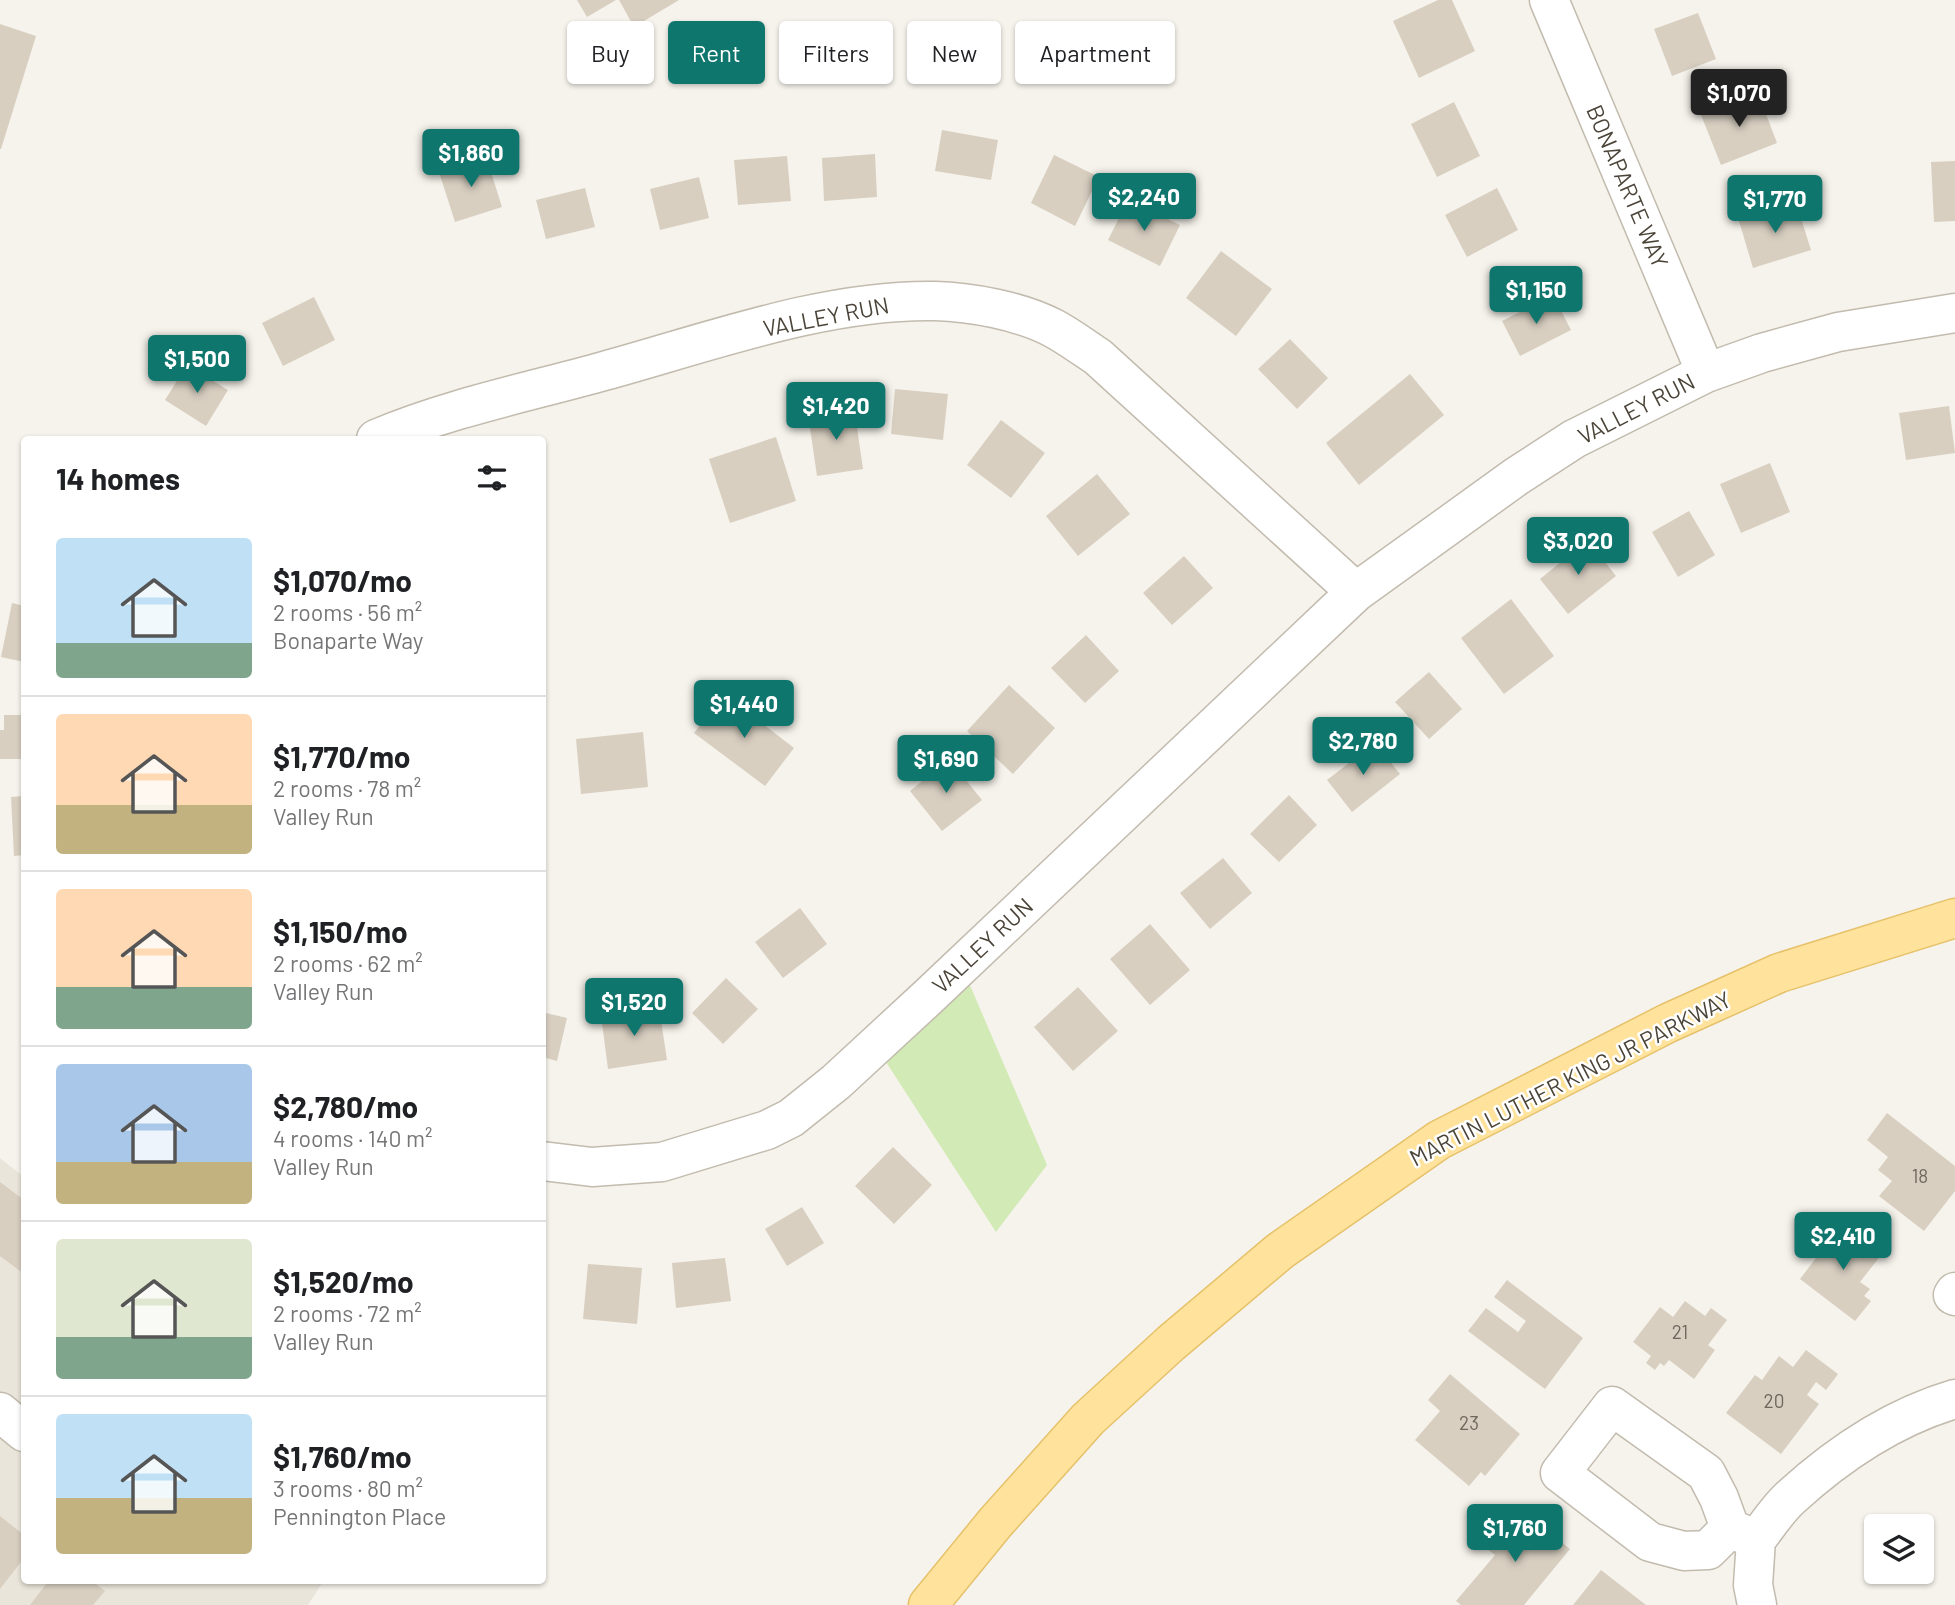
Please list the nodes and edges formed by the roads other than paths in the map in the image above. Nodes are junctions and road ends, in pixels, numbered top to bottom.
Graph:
1 (1549, 0) edge
2 (1955, 313) edge
3 (1706, 373) junction
4 (385, 436) edge
5 (1356, 592) junction
6 (1955, 918) edge
7 (546, 1161) edge
8 (1955, 1399) edge
9 (0, 1412) edge
10 (21, 1430) edge
11 (928, 1605) edge
12 (1757, 1605) edge

1 - 3 street, BONAPARTE WAY
2 - 3 street, VALLEY RUN
3 - 5 street, VALLEY RUN
4 - 5 street, VALLEY RUN
5 - 7 street, VALLEY RUN
6 - 11 main road, MARTIN LUTHER KING JR PARKWAY
8 - 12 street
9 - 10 street

